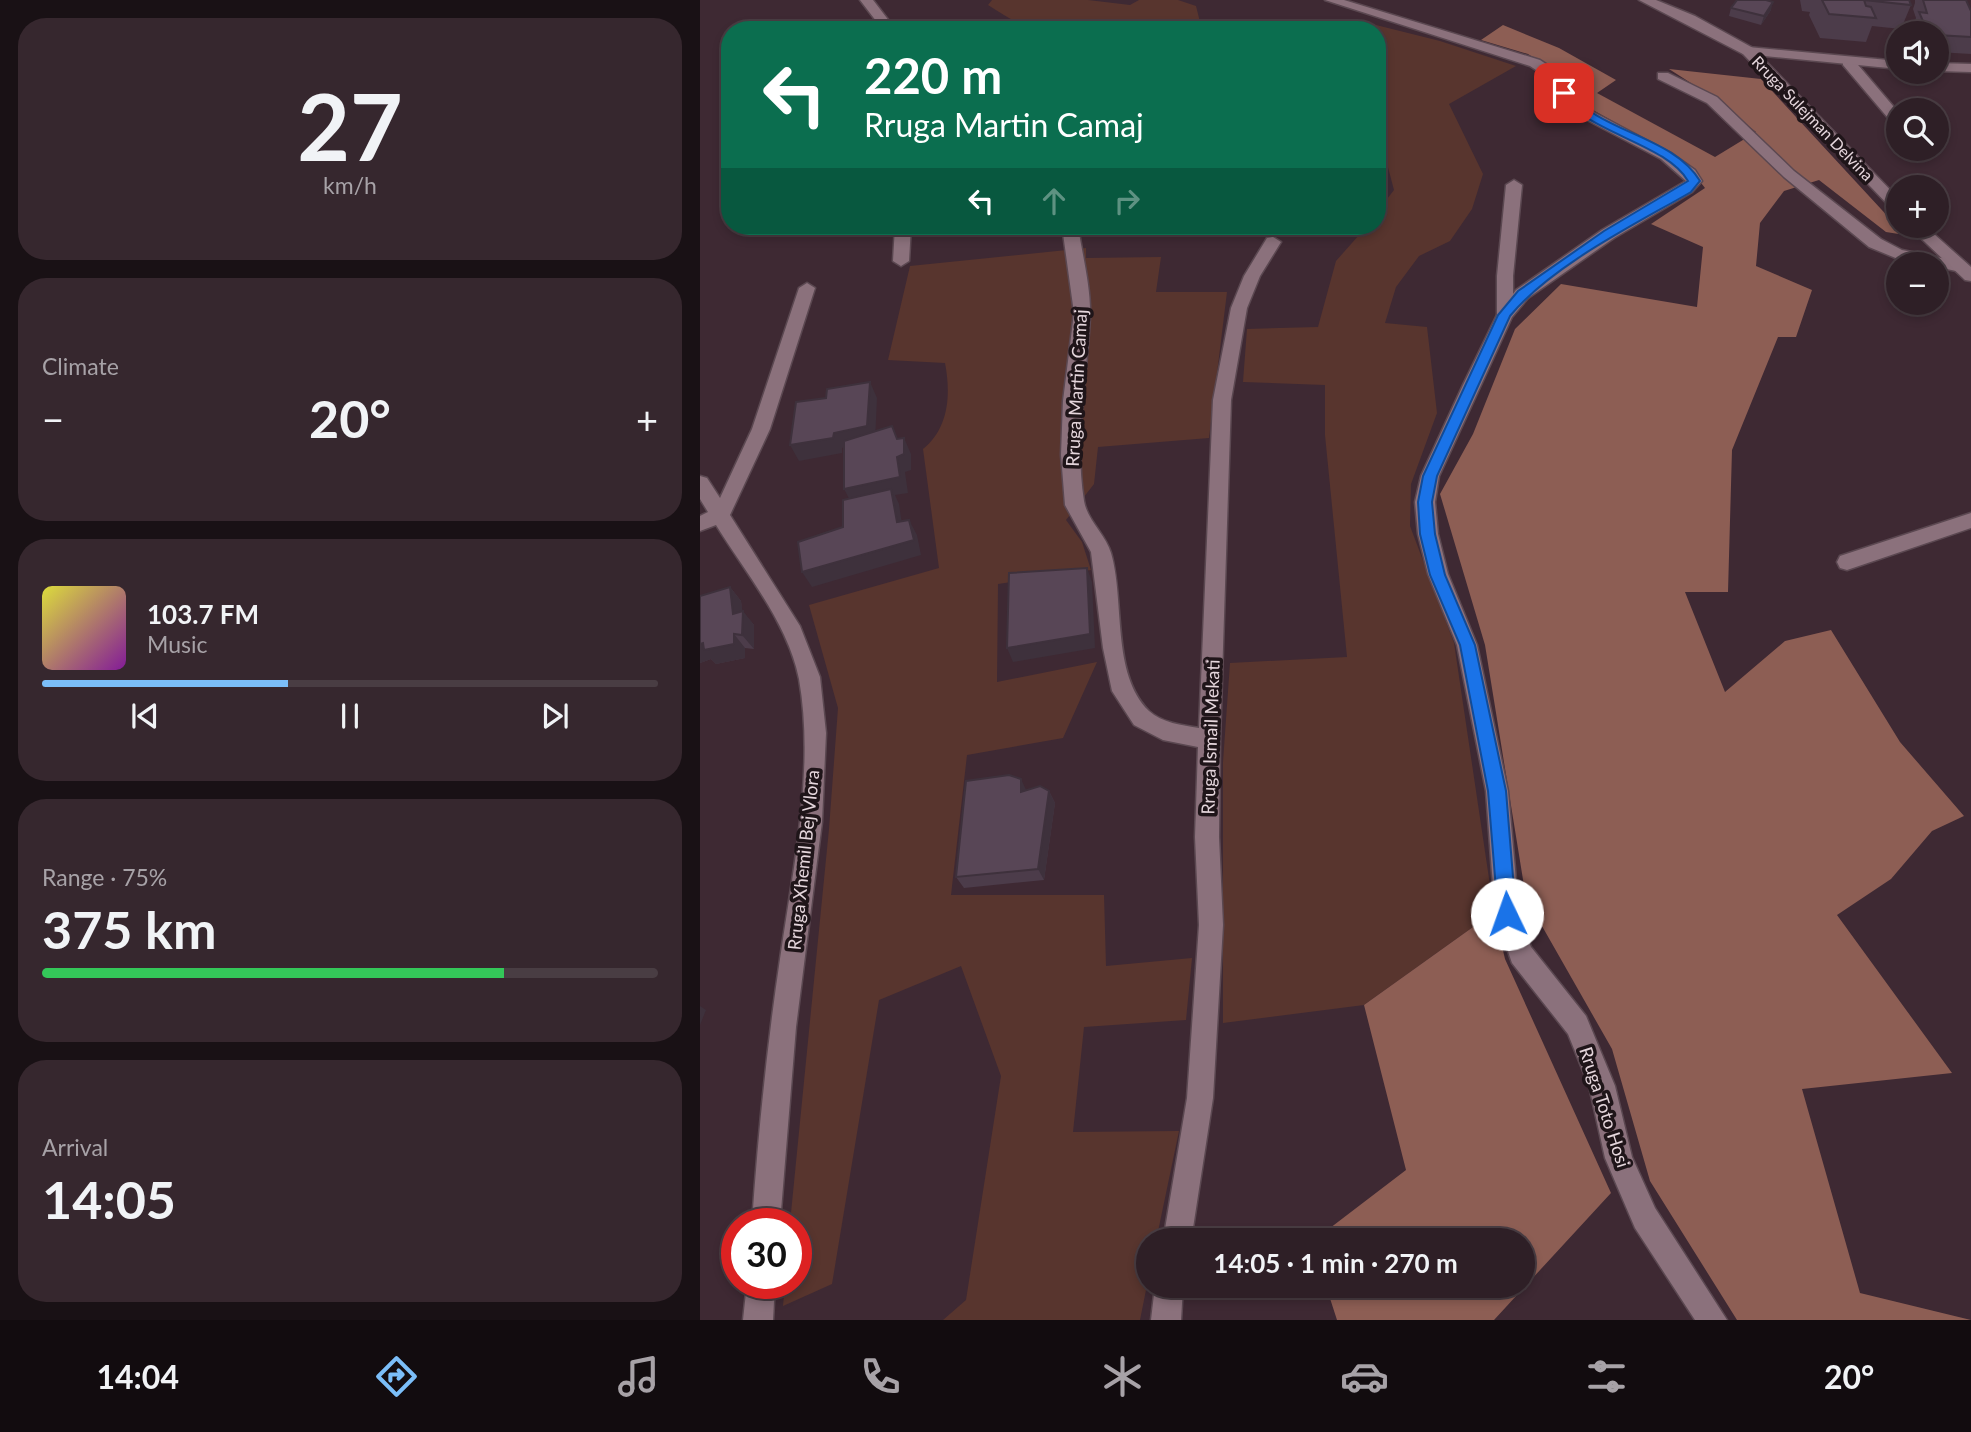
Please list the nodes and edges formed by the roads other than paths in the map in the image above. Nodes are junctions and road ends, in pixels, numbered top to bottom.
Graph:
1 (866, 0) edge
2 (1331, 0) edge
3 (1645, 0) edge
4 (1678, 0) edge
5 (1690, 19) junction
6 (883, 21) edge
7 (1748, 51) junction
8 (1848, 62) junction
9 (1886, 64) edge
10 (1949, 67) edge
11 (1971, 68) edge
12 (1663, 76) dead end
13 (1886, 107) edge
14 (1514, 185) dead end
15 (1886, 194) edge
16 (902, 235) edge
17 (1071, 235) edge
18 (1929, 238) edge
19 (1273, 242) dead end
20 (901, 261) dead end
21 (1966, 272) edge
22 (807, 288) dead end
23 (1505, 315) junction
24 (700, 483) edge
25 (710, 520) edge
26 (1971, 520) edge
27 (1847, 562) dead end
28 (1209, 740) junction
29 (767, 1208) edge
30 (1179, 1228) edge
31 (1168, 1298) edge
32 (760, 1299) edge
33 (758, 1320) edge
34 (1166, 1320) edge
35 (1712, 1320) edge

1 - 6 street
2 - 23 street, Rruga Toto Hosi
3 - 5 street, Rruga Sulejman Delvina
4 - 5 street
5 - 7 street, Rruga Sulejman Delvina
7 - 8 street
7 - 15 street, Rruga Sulejman Delvina
8 - 9 street
8 - 13 street
10 - 11 street
12 - 21 street
14 - 23 street
16 - 20 street
17 - 28 street, Rruga Martin Camaj
18 - 21 street
19 - 28 street, Rruga Ismail Mekati
22 - 25 street
23 - 35 street, Rruga Toto Hosi
24 - 25 street, Rruga Xhemil Bej Vlora
25 - 29 street, Rruga Xhemil Bej Vlora
26 - 27 street
28 - 30 street, Rruga Ismail Mekati
31 - 34 street
32 - 33 street

